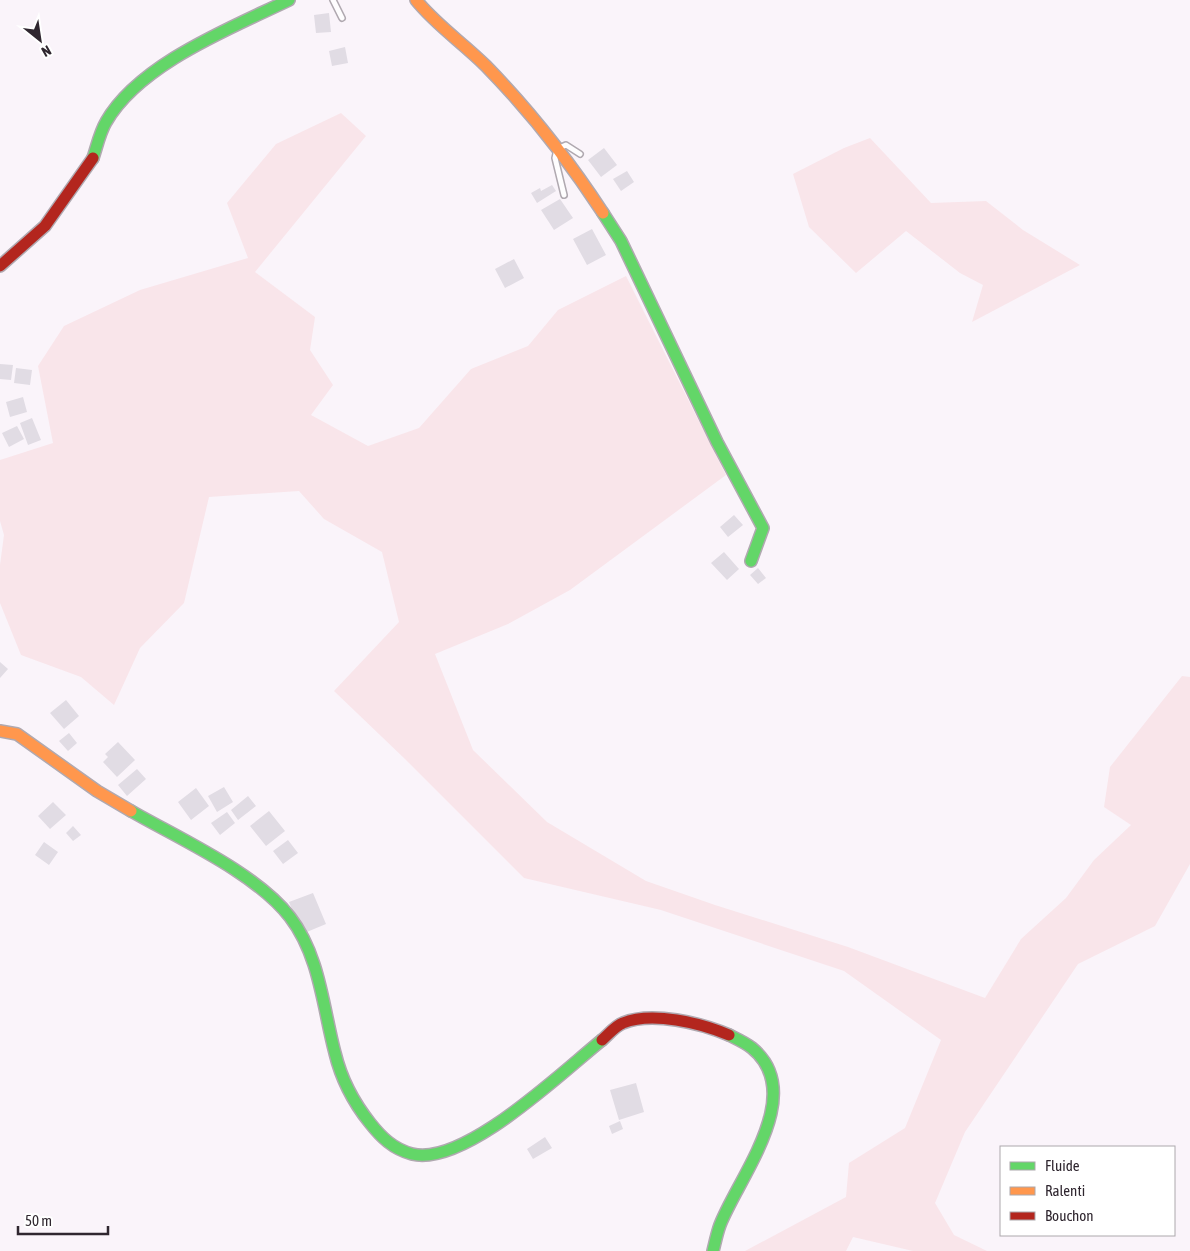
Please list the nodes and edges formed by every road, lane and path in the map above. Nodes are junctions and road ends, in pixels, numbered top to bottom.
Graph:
1 (289, 0) edge
2 (333, 0) edge
3 (416, 0) edge
4 (342, 18) dead end
5 (557, 149) junction
6 (580, 154) dead end
7 (564, 195) dead end
8 (0, 266) edge
9 (750, 561) dead end
10 (0, 731) edge
11 (713, 1251) edge

1 - 8 street
2 - 4 lane
3 - 5 street
5 - 6 lane
5 - 7 lane
5 - 9 street
10 - 11 street

